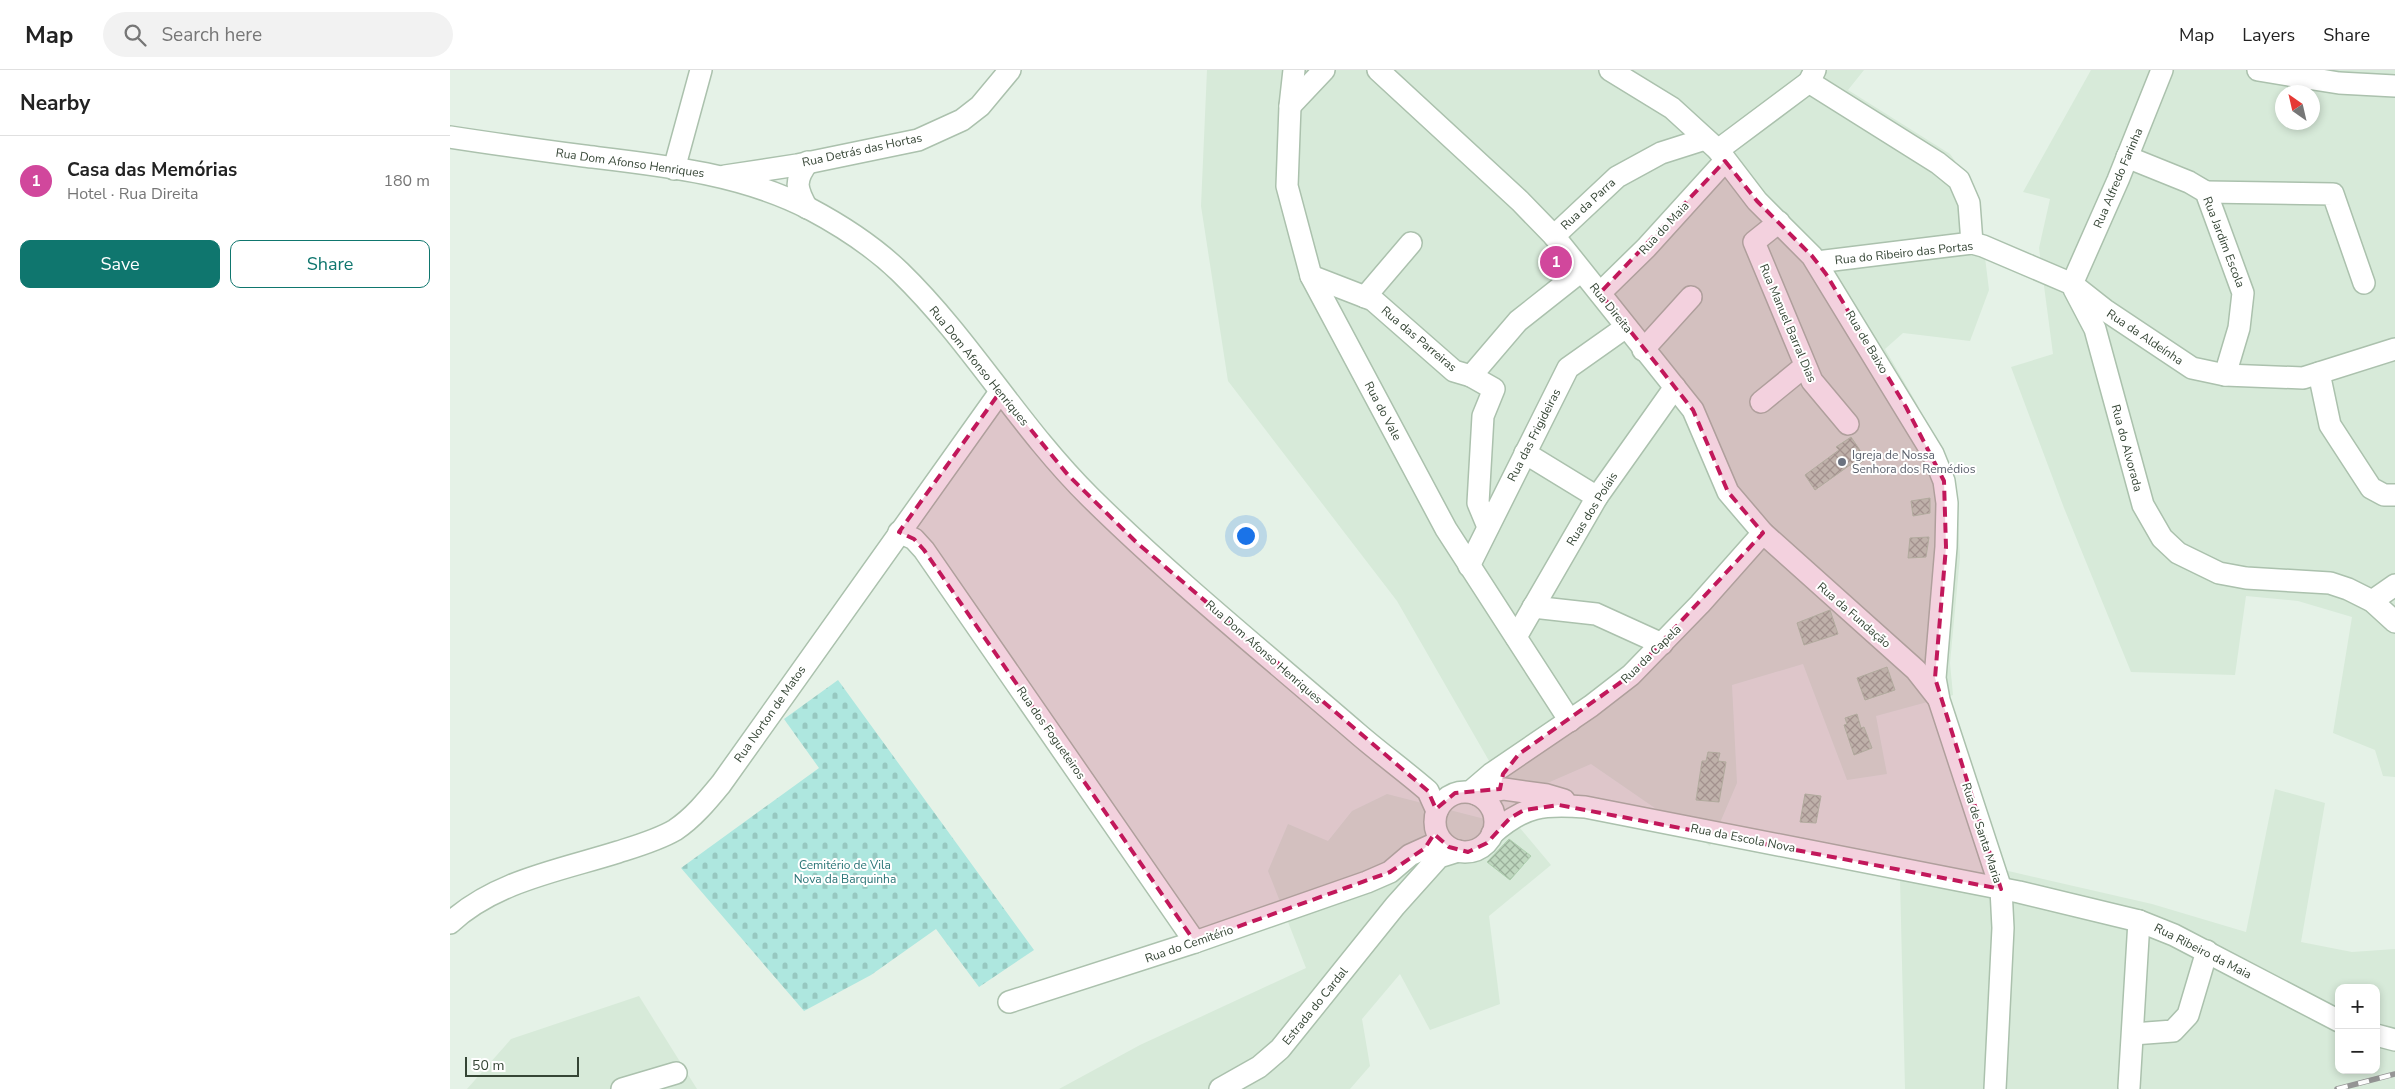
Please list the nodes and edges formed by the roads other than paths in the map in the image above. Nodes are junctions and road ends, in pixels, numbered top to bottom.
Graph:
1 (701, 70) edge
2 (1010, 70) edge
3 (1294, 70) edge
4 (1324, 70) edge
5 (1378, 70) edge
6 (1610, 70) edge
7 (2162, 70) edge
8 (2258, 70) edge
9 (1812, 76) edge
10 (2395, 86) edge
11 (1290, 106) junction
12 (450, 137) edge
13 (1716, 150) junction
14 (2127, 157) junction
15 (808, 162) junction
16 (674, 168) junction
17 (720, 177) junction
18 (2206, 192) junction
19 (807, 208) junction
20 (1779, 222) junction
21 (1554, 236) junction
22 (1411, 243) dead end
23 (1972, 243) junction
24 (1817, 262) junction
25 (1580, 272) junction
26 (1311, 276) junction
27 (2364, 283) dead end
28 (2072, 284) junction
29 (1600, 293) junction
30 (1365, 297) junction
31 (1691, 297) dead end
32 (1626, 327) junction
33 (2395, 348) edge
34 (1643, 350) junction
35 (1804, 366) junction
36 (2319, 373) junction
37 (2225, 375) junction
38 (1471, 376) junction
39 (1675, 387) junction
40 (1000, 392) junction
41 (1760, 402) dead end
42 (1848, 424) dead end
43 (1525, 453) junction
44 (2395, 495) edge
45 (1597, 497) junction
46 (1488, 527) junction
47 (900, 532) junction
48 (1763, 533) junction
49 (1469, 566) junction
50 (2395, 585) edge
51 (2372, 601) junction
52 (1533, 607) junction
53 (2395, 622) edge
54 (1516, 636) junction
55 (1662, 644) junction
56 (1939, 700) junction
57 (1570, 721) junction
58 (1519, 754) junction
59 (1414, 779) junction
60 (1504, 789) junction
61 (1470, 792) junction
62 (1586, 808) junction
63 (1439, 834) junction
64 (1492, 834) junction
65 (2001, 889) junction
66 (1395, 906) junction
67 (2140, 920) junction
68 (450, 923) edge
69 (1195, 942) junction
70 (2206, 951) junction
71 (1010, 1002) dead end
72 (2335, 1019) edge
73 (2133, 1034) junction
74 (2380, 1036) edge
75 (2395, 1040) edge
76 (676, 1072) dead end
77 (2129, 1087) dead end
78 (622, 1089) edge
79 (1220, 1089) edge
80 (1995, 1089) edge

1 - 16 street
2 - 15 street, Rua Detrás das Hortas
3 - 11 street, Rua do Vale
4 - 11 street
5 - 21 street, Rua Direita
6 - 13 street, Rua de Baixo
7 - 14 street, Rua Alfredo Farinha
8 - 10 street
9 - 13 street
9 - 23 street
11 - 26 street, Rua do Vale
12 - 16 street, Rua Dom Afonso Henriques
13 - 20 street, Rua de Baixo
13 - 21 street, Rua da Parra
13 - 29 street, Rua do Maia
14 - 18 street, Rua Jardim Escola
14 - 28 street, Rua Alfredo Farinha
15 - 17 street, Rua Detrás das Hortas
15 - 19 street
16 - 17 street, Rua Dom Afonso Henriques
17 - 19 street, Rua Dom Afonso Henriques
18 - 27 street
18 - 37 street, Rua Jardim Escola
19 - 40 street, Rua Dom Afonso Henriques
20 - 24 street, Rua de Baixo
20 - 35 street, Rua Manuel Barral Dias
21 - 25 street, Rua Direita
22 - 30 street
23 - 24 street, Rua do Ribeiro das Portas
23 - 28 street, Rua do Ribeiro das Portas
24 - 56 street, Rua de Baixo
25 - 29 street, Rua Direita
25 - 38 street, Rua das Parreiras
26 - 30 street, Rua das Parreiras
26 - 49 street, Rua do Vale
28 - 37 street, Rua da Aldeínha
28 - 51 street, Rua do Alvorada
29 - 32 street, Rua Direita
30 - 38 street, Rua das Parreiras
31 - 34 street
32 - 34 street, Rua Direita
32 - 43 street, Rua das Frigideiras
33 - 36 street, Rua da Aldeínha
34 - 39 street, Rua Direita
35 - 41 street
35 - 42 street, Rua Manuel Barral Dias
36 - 37 street, Rua da Aldeínha
36 - 44 street
38 - 46 street
39 - 45 street, Ruas dos Poíais
39 - 48 street, Rua Direita
40 - 47 street, Rua Norton de Matos
40 - 59 street, Rua Dom Afonso Henriques
43 - 45 street
43 - 46 street, Rua das Frigideiras
45 - 52 street, Ruas dos Poíais
46 - 49 street, Rua das Frigideiras
47 - 68 street, Rua Norton de Matos
47 - 69 street, Rua dos Fogueteiros
48 - 55 street, Rua da Capela
48 - 56 street, Rua da Fundação
49 - 54 street, Rua do Vale
50 - 51 street
51 - 53 street, Rua do Alvorada
52 - 54 street, Ruas dos Poíais
52 - 55 street
54 - 57 street, Rua do Vale
55 - 57 street, Rua da Capela
56 - 65 street, Rua de Santa Maria
57 - 58 street, Rua da Capela
58 - 60 street, Rua da Capela
58 - 61 street, Rua da Capela
59 - 61 street, Rua Dom Afonso Henriques
59 - 63 street, Rua Dom Afonso Henriques
60 - 61 street
60 - 62 street
61 - 63 street
61 - 64 street
62 - 64 street, Rua da Escola Nova
62 - 65 street, Rua da Escola Nova
63 - 64 street
63 - 66 street, Estrada do Cardal
63 - 66 street, Estrada do Cardal
63 - 69 street, Rua do Cemitério
65 - 67 street, Rua Ribeiro da Maia
65 - 80 street, Rua de Santa Maria
66 - 79 street, Estrada do Cardal
67 - 70 street, Rua Ribeiro da Maia
67 - 73 street
69 - 71 street, Rua do Cemitério
70 - 72 street, Rua Ribeiro da Maia
70 - 73 street
73 - 77 street
74 - 75 street
76 - 78 street

